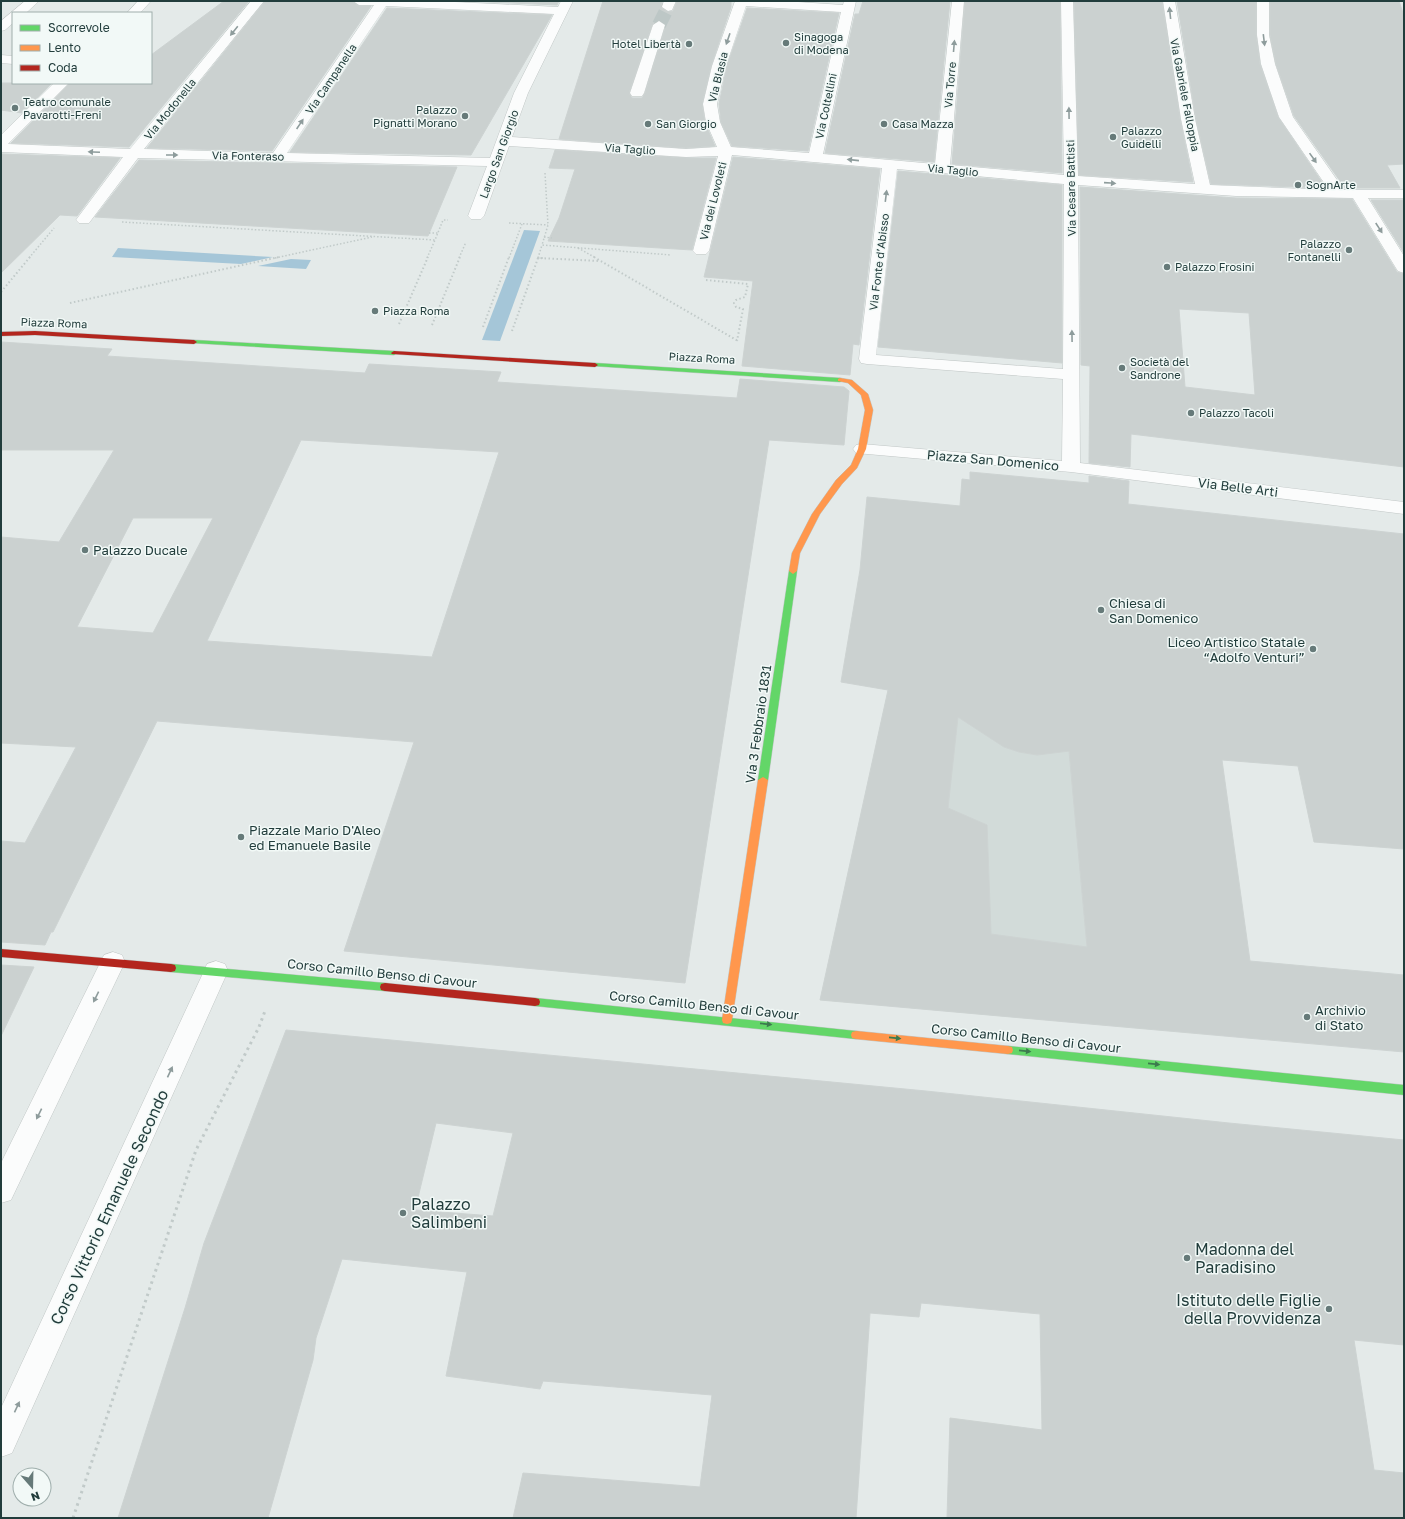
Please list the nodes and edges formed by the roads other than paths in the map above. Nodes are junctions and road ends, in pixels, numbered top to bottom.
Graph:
1 (33, 1) edge
2 (145, 1) edge
3 (258, 1) edge
4 (359, 1) edge
5 (958, 1) edge
6 (1067, 1) edge
7 (1169, 1) edge
8 (1263, 1) edge
9 (382, 2) edge
10 (741, 2) edge
11 (849, 5) edge
12 (565, 6) edge
13 (19, 12) edge
14 (134, 12) edge
15 (12, 18) edge
16 (659, 25) tunnel mouth
17 (1, 27) edge
18 (1, 59) edge
19 (12, 60) edge
20 (61, 84) edge
21 (637, 93) dead end
22 (503, 140) junction
23 (1, 143) edge
24 (1, 148) edge
25 (726, 151) junction
26 (133, 154) junction
27 (278, 156) junction
28 (815, 157) junction
29 (495, 162) junction
30 (890, 164) junction
31 (942, 169) junction
32 (1071, 180) junction
33 (1203, 189) junction
34 (1404, 194) edge
35 (1340, 195) junction
36 (1358, 195) junction
37 (475, 219) road end
38 (84, 220) road end
39 (700, 254) road end
40 (1404, 268) edge
41 (1, 334) edge
42 (1072, 375) junction
43 (862, 449) junction
44 (1071, 467) junction
45 (1404, 508) edge
46 (1, 953) edge
47 (113, 962) junction
48 (216, 971) junction
49 (727, 1020) junction
50 (1404, 1090) edge
51 (1, 1191) edge
52 (1, 1442) edge

1 - 13 street
2 - 14 street
3 -> 26 street, Via Modonella
4 - 9 street
31 -> 5 street, Via Torre
32 -> 6 street, Via Cesare Battisti
33 -> 7 street, Via Gabriele Falloppia
8 -> 35 street
9 - 12 street
27 -> 9 street, Via Campanella
10 - 11 street
10 -> 25 street, Via Blasia
11 - 28 street, Via Coltellini
12 - 22 street, Largo San Giorgio
15 - 17 street
16 - 21 street
18 - 19 street
20 - 23 street
22 - 25 street, Via Taglio
22 - 29 street, Largo San Giorgio
26 -> 24 street, Via Fonteraso
25 - 28 street, Via Taglio
25 - 39 street, Via dei Lovoleti
26 -> 27 street, Via Fonteraso
26 - 38 street, Via Modonella
27 - 29 street, Via Fonteraso
30 -> 28 street, Via Taglio
29 - 37 street, Largo San Giorgio
30 - 31 street, Via Taglio
42 -> 30 street, Via Fonte d’Abisso
31 - 32 street, Via Taglio
32 -> 33 street, Via Taglio
42 -> 32 street, Via Cesare Battisti
33 - 35 street, Via Taglio
34 - 36 street, Via Taglio
35 - 36 street, Via Taglio
36 -> 40 street
41 - 43 street, Piazza Roma
42 - 44 street, Piazza San Domenico
43 - 44 street, Piazza San Domenico
43 - 49 street, Via 3 Febbraio 1831
44 - 45 street, Via Belle Arti
46 - 47 street, Corso Camillo Benso di Cavour
47 - 48 street, Corso Camillo Benso di Cavour
47 -> 51 street
48 - 49 street, Corso Camillo Benso di Cavour
52 -> 48 street, Corso Vittorio Emanuele Secondo
49 -> 50 street, Corso Camillo Benso di Cavour

